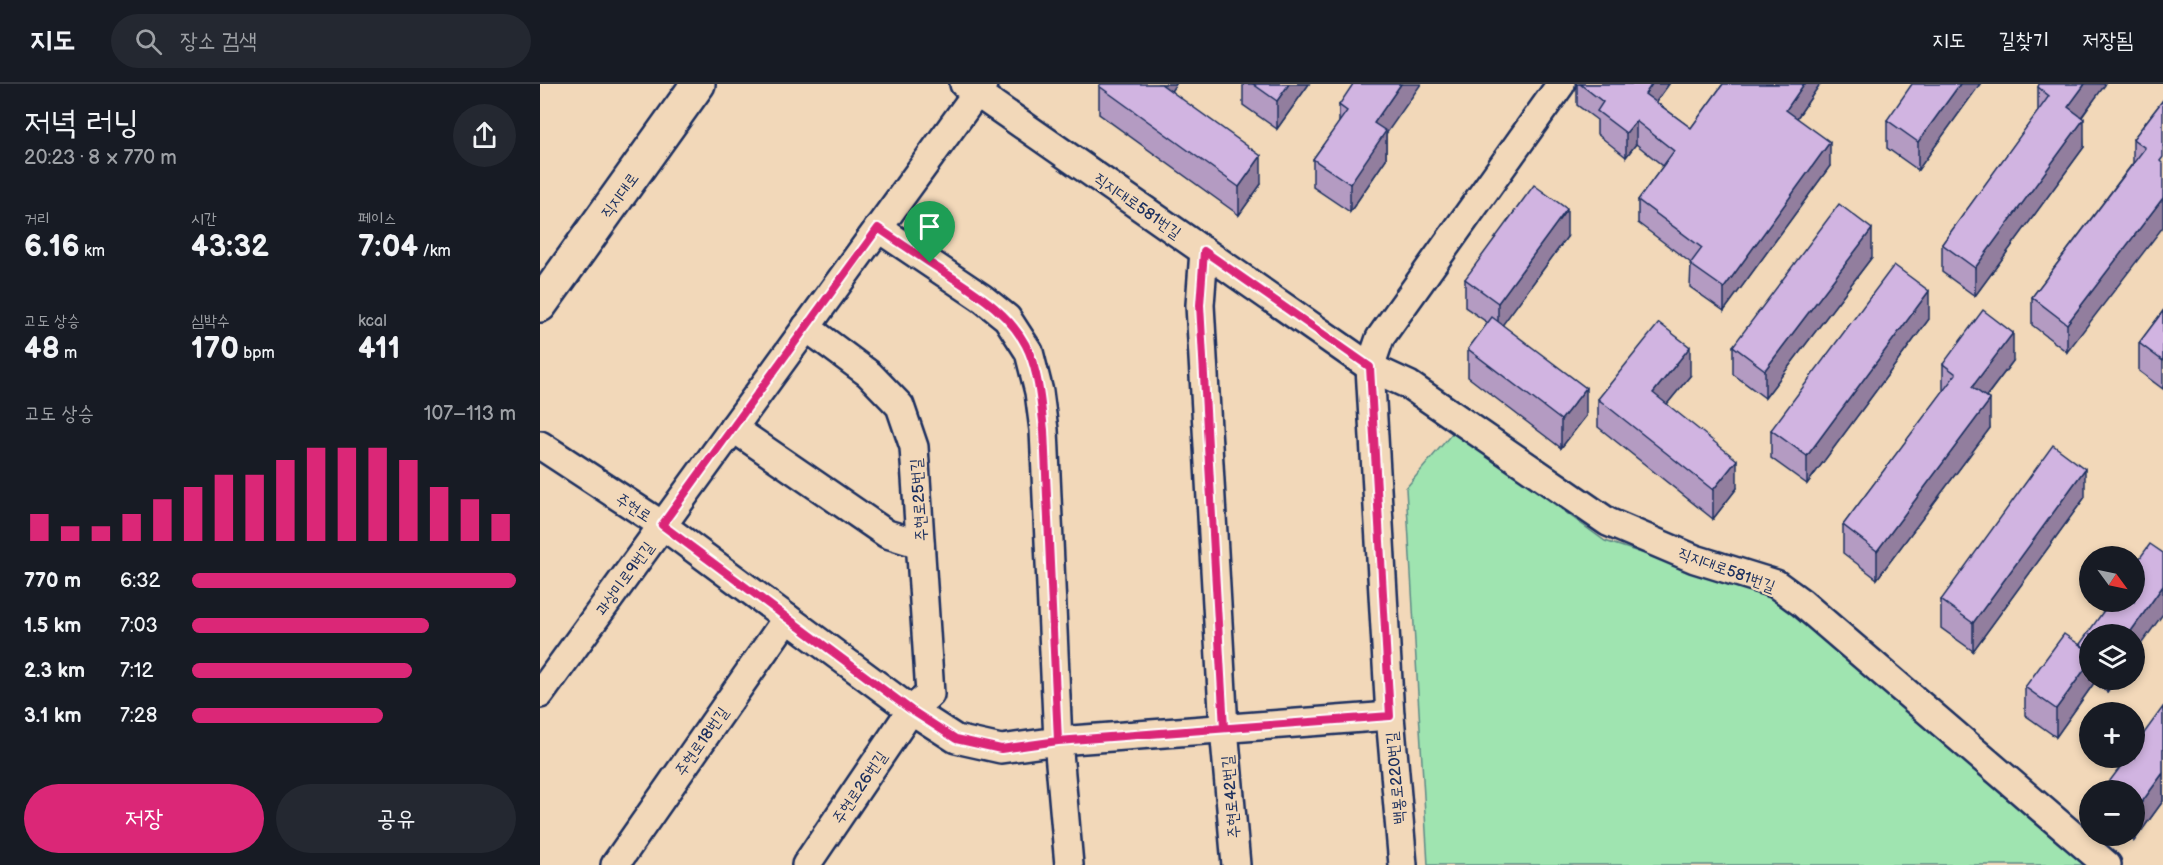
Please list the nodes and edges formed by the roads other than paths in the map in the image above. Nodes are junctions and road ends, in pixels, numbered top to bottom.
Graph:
1 (698, 84) edge
2 (1561, 84) edge
3 (974, 87) edge
4 (878, 228) junction
5 (1204, 251) junction
6 (540, 305) edge
7 (806, 327) junction
8 (1370, 367) junction
9 (733, 428) junction
10 (540, 445) edge
11 (662, 525) junction
12 (920, 544) junction
13 (787, 618) junction
14 (540, 694) edge
15 (911, 710) junction
16 (1390, 716) junction
17 (1224, 728) junction
18 (1058, 741) junction
19 (615, 865) edge
20 (806, 865) edge
21 (1069, 865) edge
22 (1236, 865) edge
23 (1403, 865) edge
24 (2107, 865) edge

1 - 6 street, 직지대로
2 - 8 street
3 - 4 street, 과상미로9번길
3 - 5 street, 직지대로581번길
4 - 7 street, 과상미로9번길
4 - 18 street
5 - 8 street, 직지대로581번길
5 - 17 street, 주현로42번길
7 - 9 street, 과상미로9번길
7 - 12 street, 주현로25번길
8 - 16 street, 백봉로220번길
8 - 24 street, 직지대로581번길
9 - 11 street, 과상미로9번길
9 - 12 street
10 - 11 street, 주현로
11 - 13 street, 주현로
11 - 14 street, 과상미로9번길
12 - 15 street, 주현로25번길
13 - 15 street, 주현로
13 - 19 street, 주현로18번길
15 - 18 street, 주현로
15 - 20 street, 주현로26번길
16 - 17 street, 주현로
16 - 23 street, 백봉로220번길
17 - 18 street, 주현로
17 - 22 street, 주현로42번길
18 - 21 street

